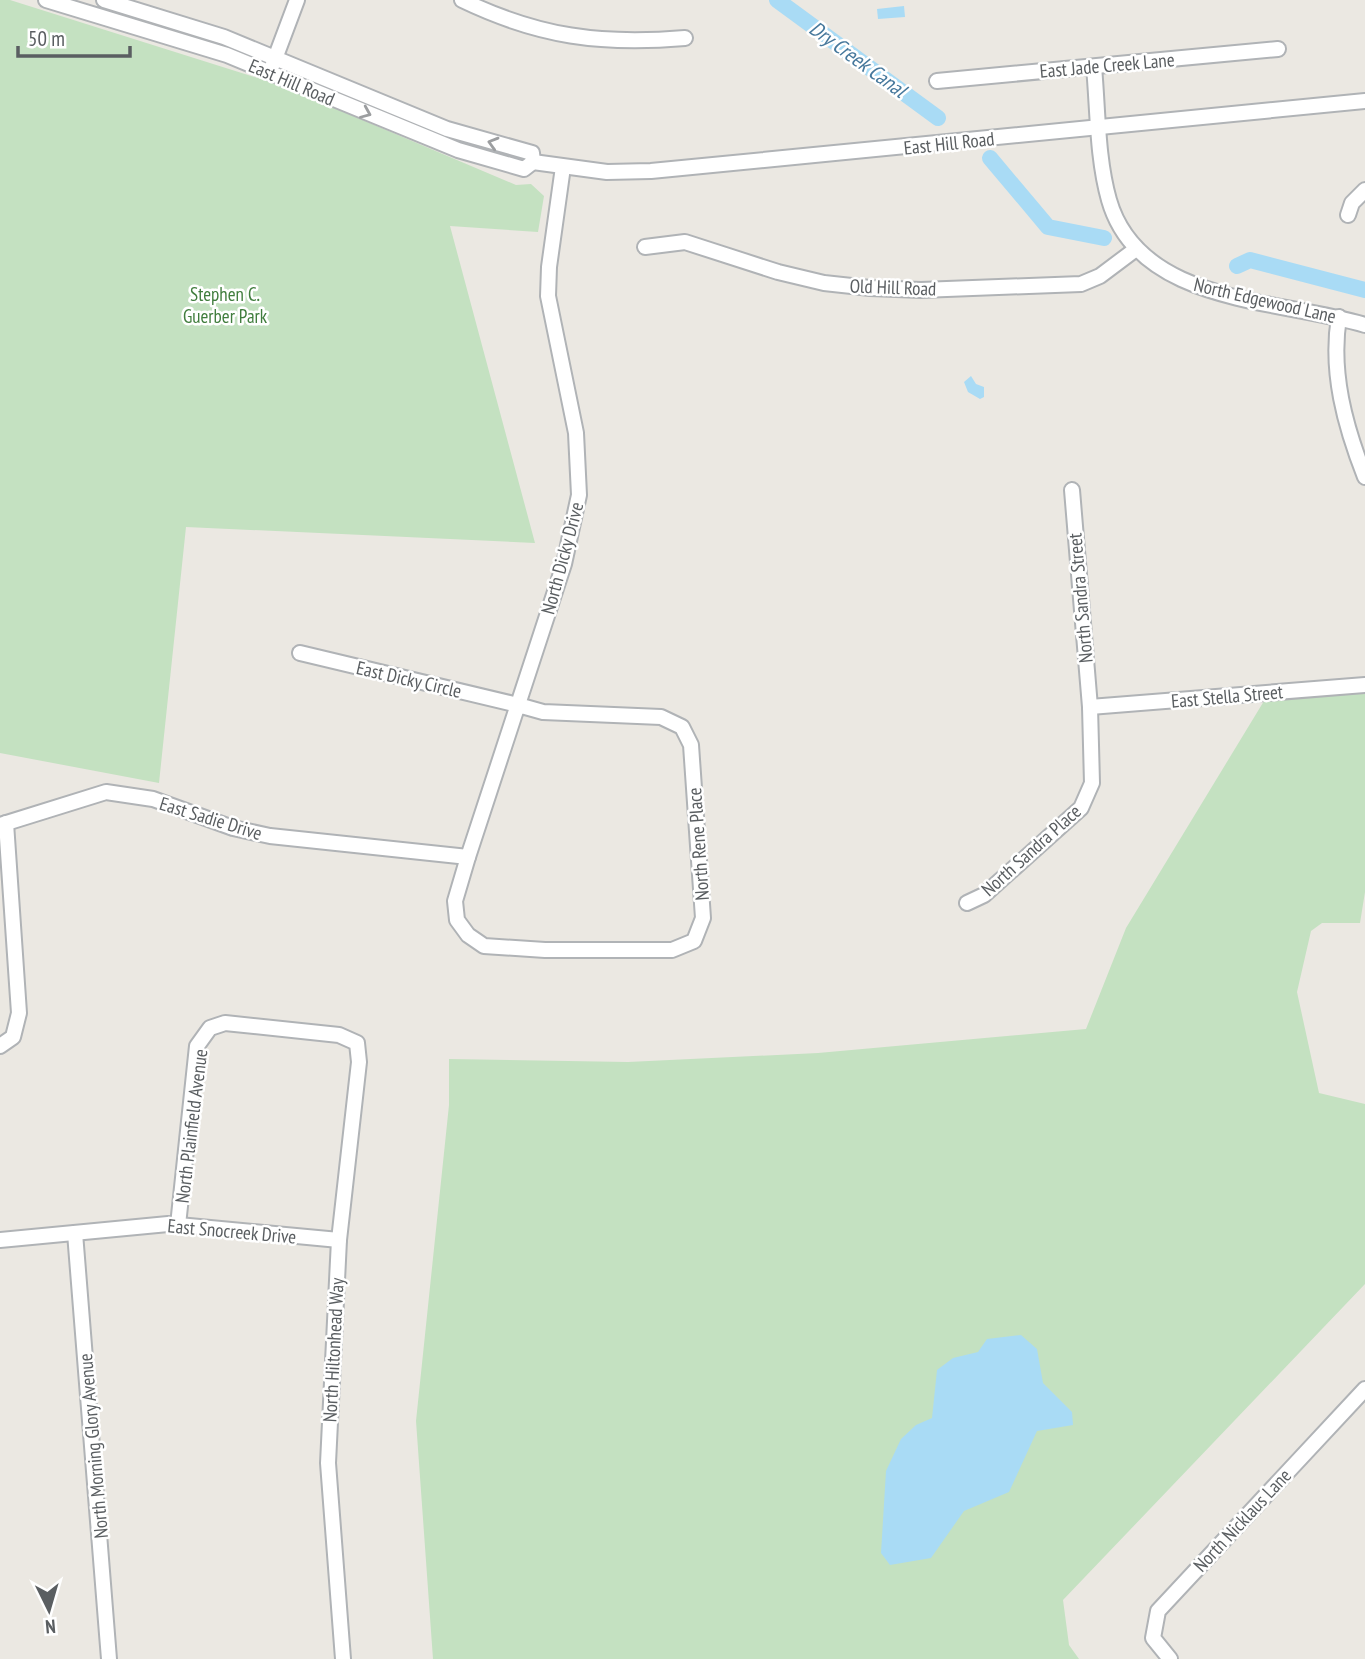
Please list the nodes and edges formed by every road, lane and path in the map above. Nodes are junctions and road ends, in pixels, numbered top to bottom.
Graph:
1 (46, 0) edge
2 (104, 0) edge
3 (297, 0) edge
4 (462, 0) edge
5 (685, 38) dead end
6 (1278, 49) dead end
7 (275, 57) junction
8 (1094, 66) junction
9 (270, 72) junction
10 (937, 81) dead end
11 (1365, 101) edge
12 (1100, 128) junction
13 (533, 162) junction
14 (563, 167) junction
15 (1365, 190) edge
16 (1348, 215) dead end
17 (645, 247) dead end
18 (1136, 249) junction
19 (1339, 317) junction
20 (1365, 325) edge
21 (1365, 477) edge
22 (1072, 490) dead end
23 (300, 653) dead end
24 (1365, 685) edge
25 (518, 705) junction
26 (1090, 707) junction
27 (3, 824) edge
28 (468, 857) junction
29 (967, 903) dead end
30 (357, 1043) joint
31 (0, 1046) edge
32 (178, 1225) junction
33 (75, 1233) junction
34 (0, 1240) edge
35 (339, 1240) junction
36 (1365, 1389) edge
37 (110, 1659) edge
38 (343, 1659) edge
39 (1170, 1659) edge

1 - 9 street, East Hill Road
2 - 7 street, East Hill Road
3 - 7 street
4 - 5 street
6 - 8 street, East Jade Creek Lane
7 - 9 street
13 -> 7 street, East Hill Road
8 - 10 street, East Jade Creek Lane
8 - 12 street, North Edgewood Lane
9 -> 13 street, East Hill Road
11 - 12 street, East Hill Road
12 - 14 street, East Hill Road
12 - 18 street, North Edgewood Lane
13 - 14 street, East Hill Road
14 - 25 street, North Dicky Drive
15 - 16 street
17 - 18 street, Old Hill Road
18 - 19 street, North Edgewood Lane
19 - 20 street, North Edgewood Lane
19 - 21 street
22 - 26 street, North Sandra Street
23 - 25 street, East Dicky Circle
24 - 26 street, East Stella Street
25 - 28 street, North Dicky Drive
25 - 28 street, North Rene Place
26 - 29 street, North Sandra Place
27 - 28 street, East Sadie Drive
27 - 31 street
30 - 32 street, North Plainfield Avenue
30 - 35 street, North Hiltonhead Way
32 - 33 street, East Snocreek Drive
32 - 35 street, East Snocreek Drive
33 - 34 street, East Snocreek Drive
33 - 37 street, North Morning Glory Avenue
35 - 38 street, North Hiltonhead Way
36 - 39 street, North Nicklaus Lane

